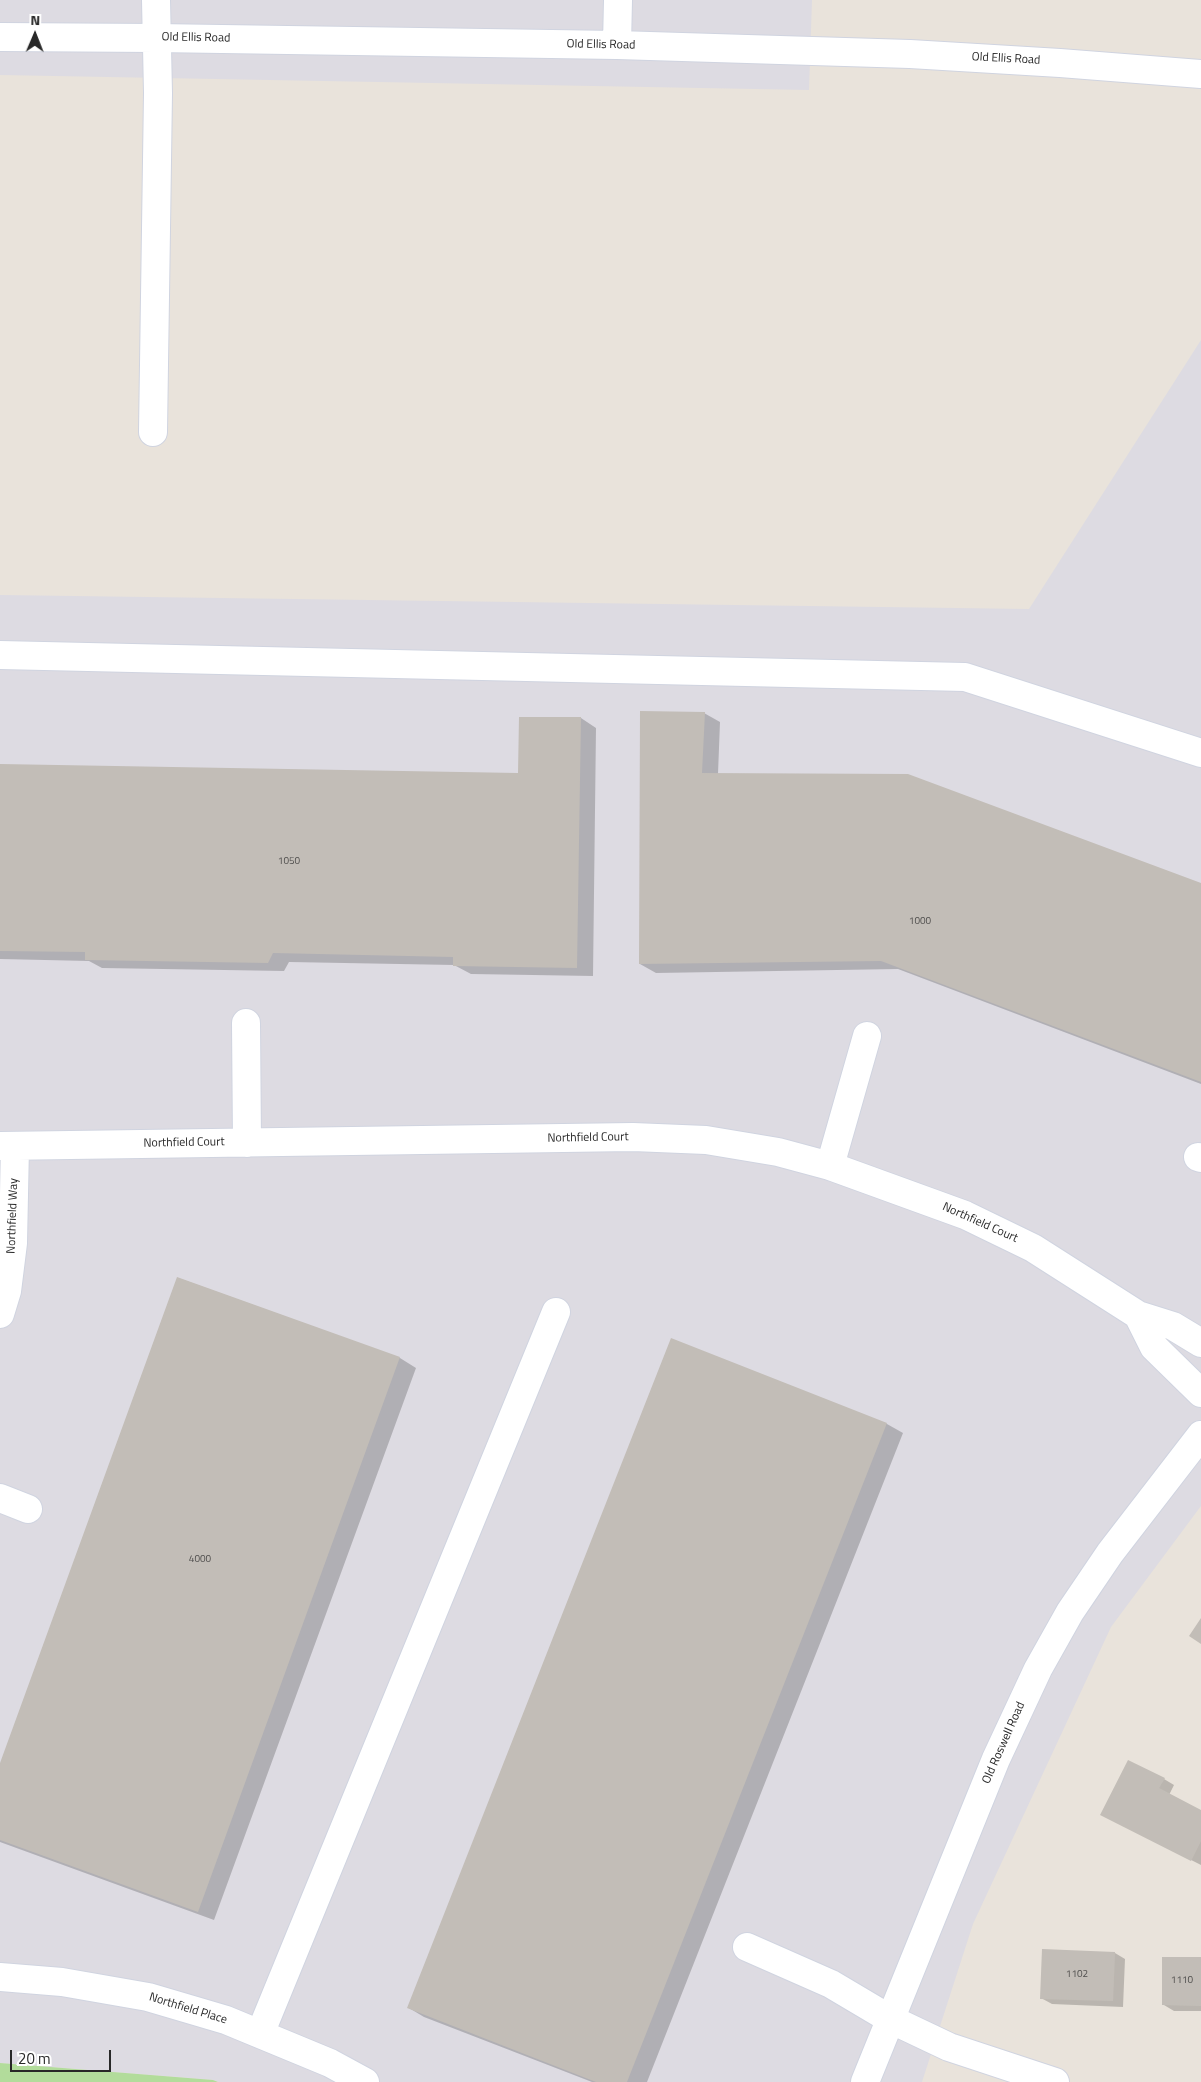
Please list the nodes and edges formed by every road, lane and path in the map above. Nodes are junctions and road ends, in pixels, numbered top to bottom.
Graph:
1 (156, 0) edge
2 (618, 0) edge
3 (0, 38) edge
4 (156, 38) junction
5 (617, 45) junction
6 (1201, 74) edge
7 (153, 432) dead end
8 (0, 655) edge
9 (1201, 753) edge
10 (246, 1022) dead end
11 (867, 1036) dead end
12 (247, 1143) junction
13 (7, 1146) edge
14 (830, 1166) junction
15 (556, 1312) dead end
16 (0, 1314) edge
17 (1138, 1315) junction
18 (1201, 1343) edge
19 (1201, 1393) edge
20 (1201, 1435) edge
21 (0, 1498) edge
22 (28, 1510) dead end
23 (747, 1946) dead end
24 (0, 1977) edge
25 (890, 2019) junction
26 (260, 2034) junction
27 (365, 2082) edge
28 (865, 2082) edge
29 (1055, 2082) edge

1 - 4 street
2 - 5 street
3 - 4 street, Old Ellis Road
4 - 5 street, Old Ellis Road
4 - 7 street
5 - 6 street, Old Ellis Road
8 - 9 street
10 - 12 street
11 - 14 street
12 - 13 street, Northfield Court
12 - 14 street, Northfield Court
13 - 16 street, Northfield Way
14 - 17 street, Northfield Court
15 - 26 street
17 - 18 street, Northfield Court
17 - 19 street, Northfield Court
20 - 25 street, Old Roswell Road
21 - 22 street
23 - 25 street
24 - 26 street, Northfield Place
25 - 28 street, Old Roswell Road
25 - 29 street
26 - 27 street, Northfield Place

